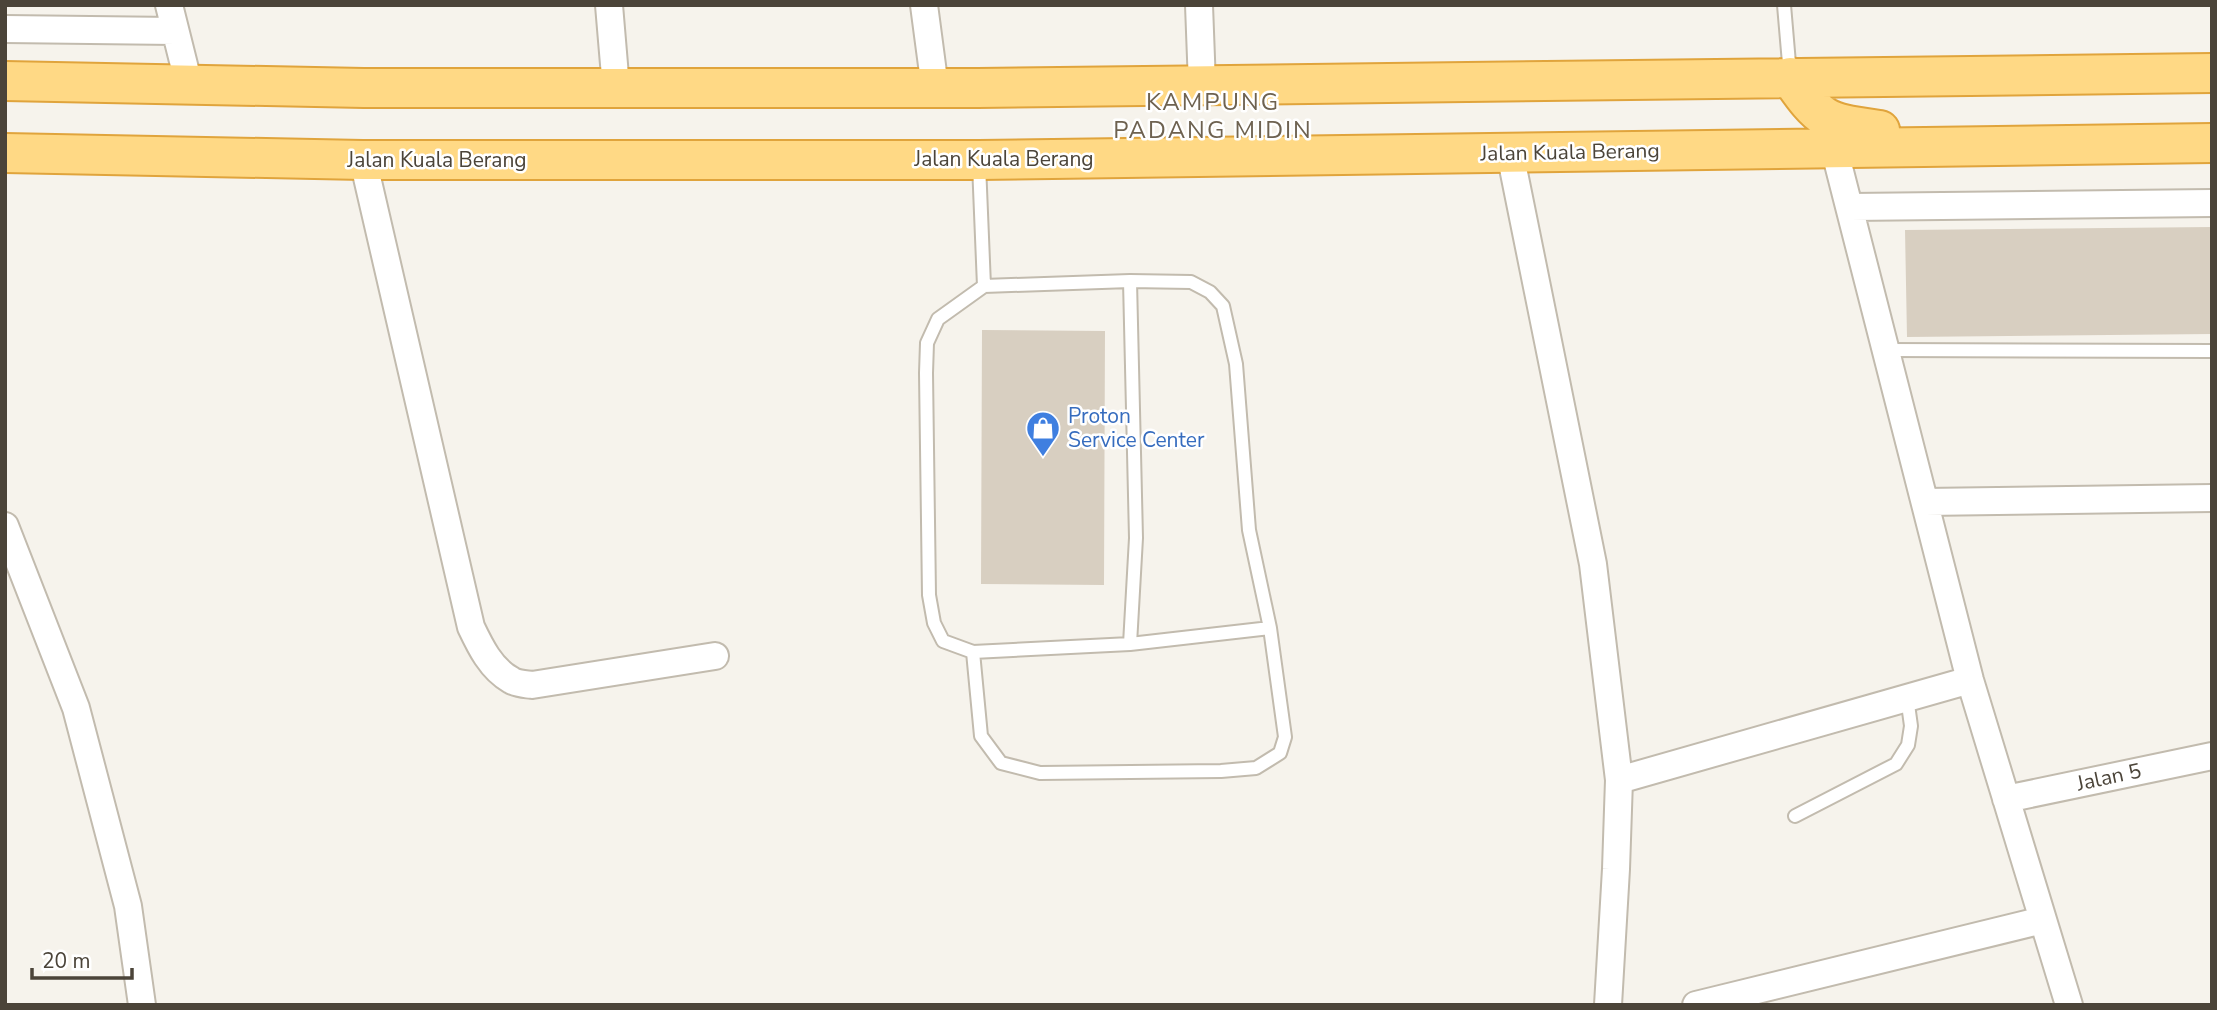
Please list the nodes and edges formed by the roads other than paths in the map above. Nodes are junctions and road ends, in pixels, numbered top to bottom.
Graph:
1 (169, 5) edge
2 (609, 5) edge
3 (924, 5) edge
4 (1199, 5) edge
5 (1784, 5) edge
6 (5, 29) edge
7 (175, 31) junction
8 (2212, 73) edge
9 (1790, 77) junction
10 (5, 81) edge
11 (189, 85) junction
12 (1202, 85) junction
13 (616, 88) junction
14 (934, 88) junction
15 (2212, 143) edge
16 (1996, 146) junction
17 (1834, 148) junction
18 (5, 153) edge
19 (1510, 153) junction
20 (363, 160) junction
21 (979, 160) junction
22 (2212, 203) edge
23 (1851, 207) junction
24 (1130, 281) junction
25 (984, 286) junction
26 (1887, 349) junction
27 (2212, 351) edge
28 (2212, 498) edge
29 (1925, 502) junction
30 (5, 526) edge
31 (1270, 628) junction
32 (1130, 643) junction
33 (973, 652) junction
34 (715, 656) dead end
35 (1970, 680) junction
36 (1907, 697) junction
37 (2212, 756) edge
38 (1619, 780) junction
39 (2006, 799) junction
40 (1795, 816) dead end
41 (2043, 920) junction
42 (142, 1005) edge
43 (1608, 1005) edge
44 (1696, 1005) edge
45 (2069, 1005) edge

1 - 7 street
2 - 13 street
3 - 14 street
4 - 12 street
5 - 9 lane
6 - 7 street
7 - 11 street
8 - 9 highway
9 - 12 highway
9 - 16 highway
10 - 11 highway
11 - 13 highway
12 - 14 highway
13 - 14 highway
15 - 16 highway, Jalan Kuala Berang
16 - 17 highway, Jalan Kuala Berang
17 - 19 highway, Jalan Kuala Berang
17 - 23 street
18 - 20 highway, Jalan Kuala Berang
19 - 21 highway, Jalan Kuala Berang
19 - 38 street
20 - 21 highway, Jalan Kuala Berang
20 - 34 street
21 - 25 lane
22 - 23 street
23 - 26 street
24 - 25 lane
24 - 31 lane
24 - 32 lane
25 - 33 lane
26 - 27 lane
26 - 29 street
28 - 29 street
29 - 35 street
30 - 42 street
31 - 32 lane
31 - 33 lane
32 - 33 lane
35 - 36 street
35 - 39 street
36 - 38 street
36 - 40 lane
37 - 39 street, Jalan 5
38 - 43 street
39 - 41 street
41 - 44 street
41 - 45 street

